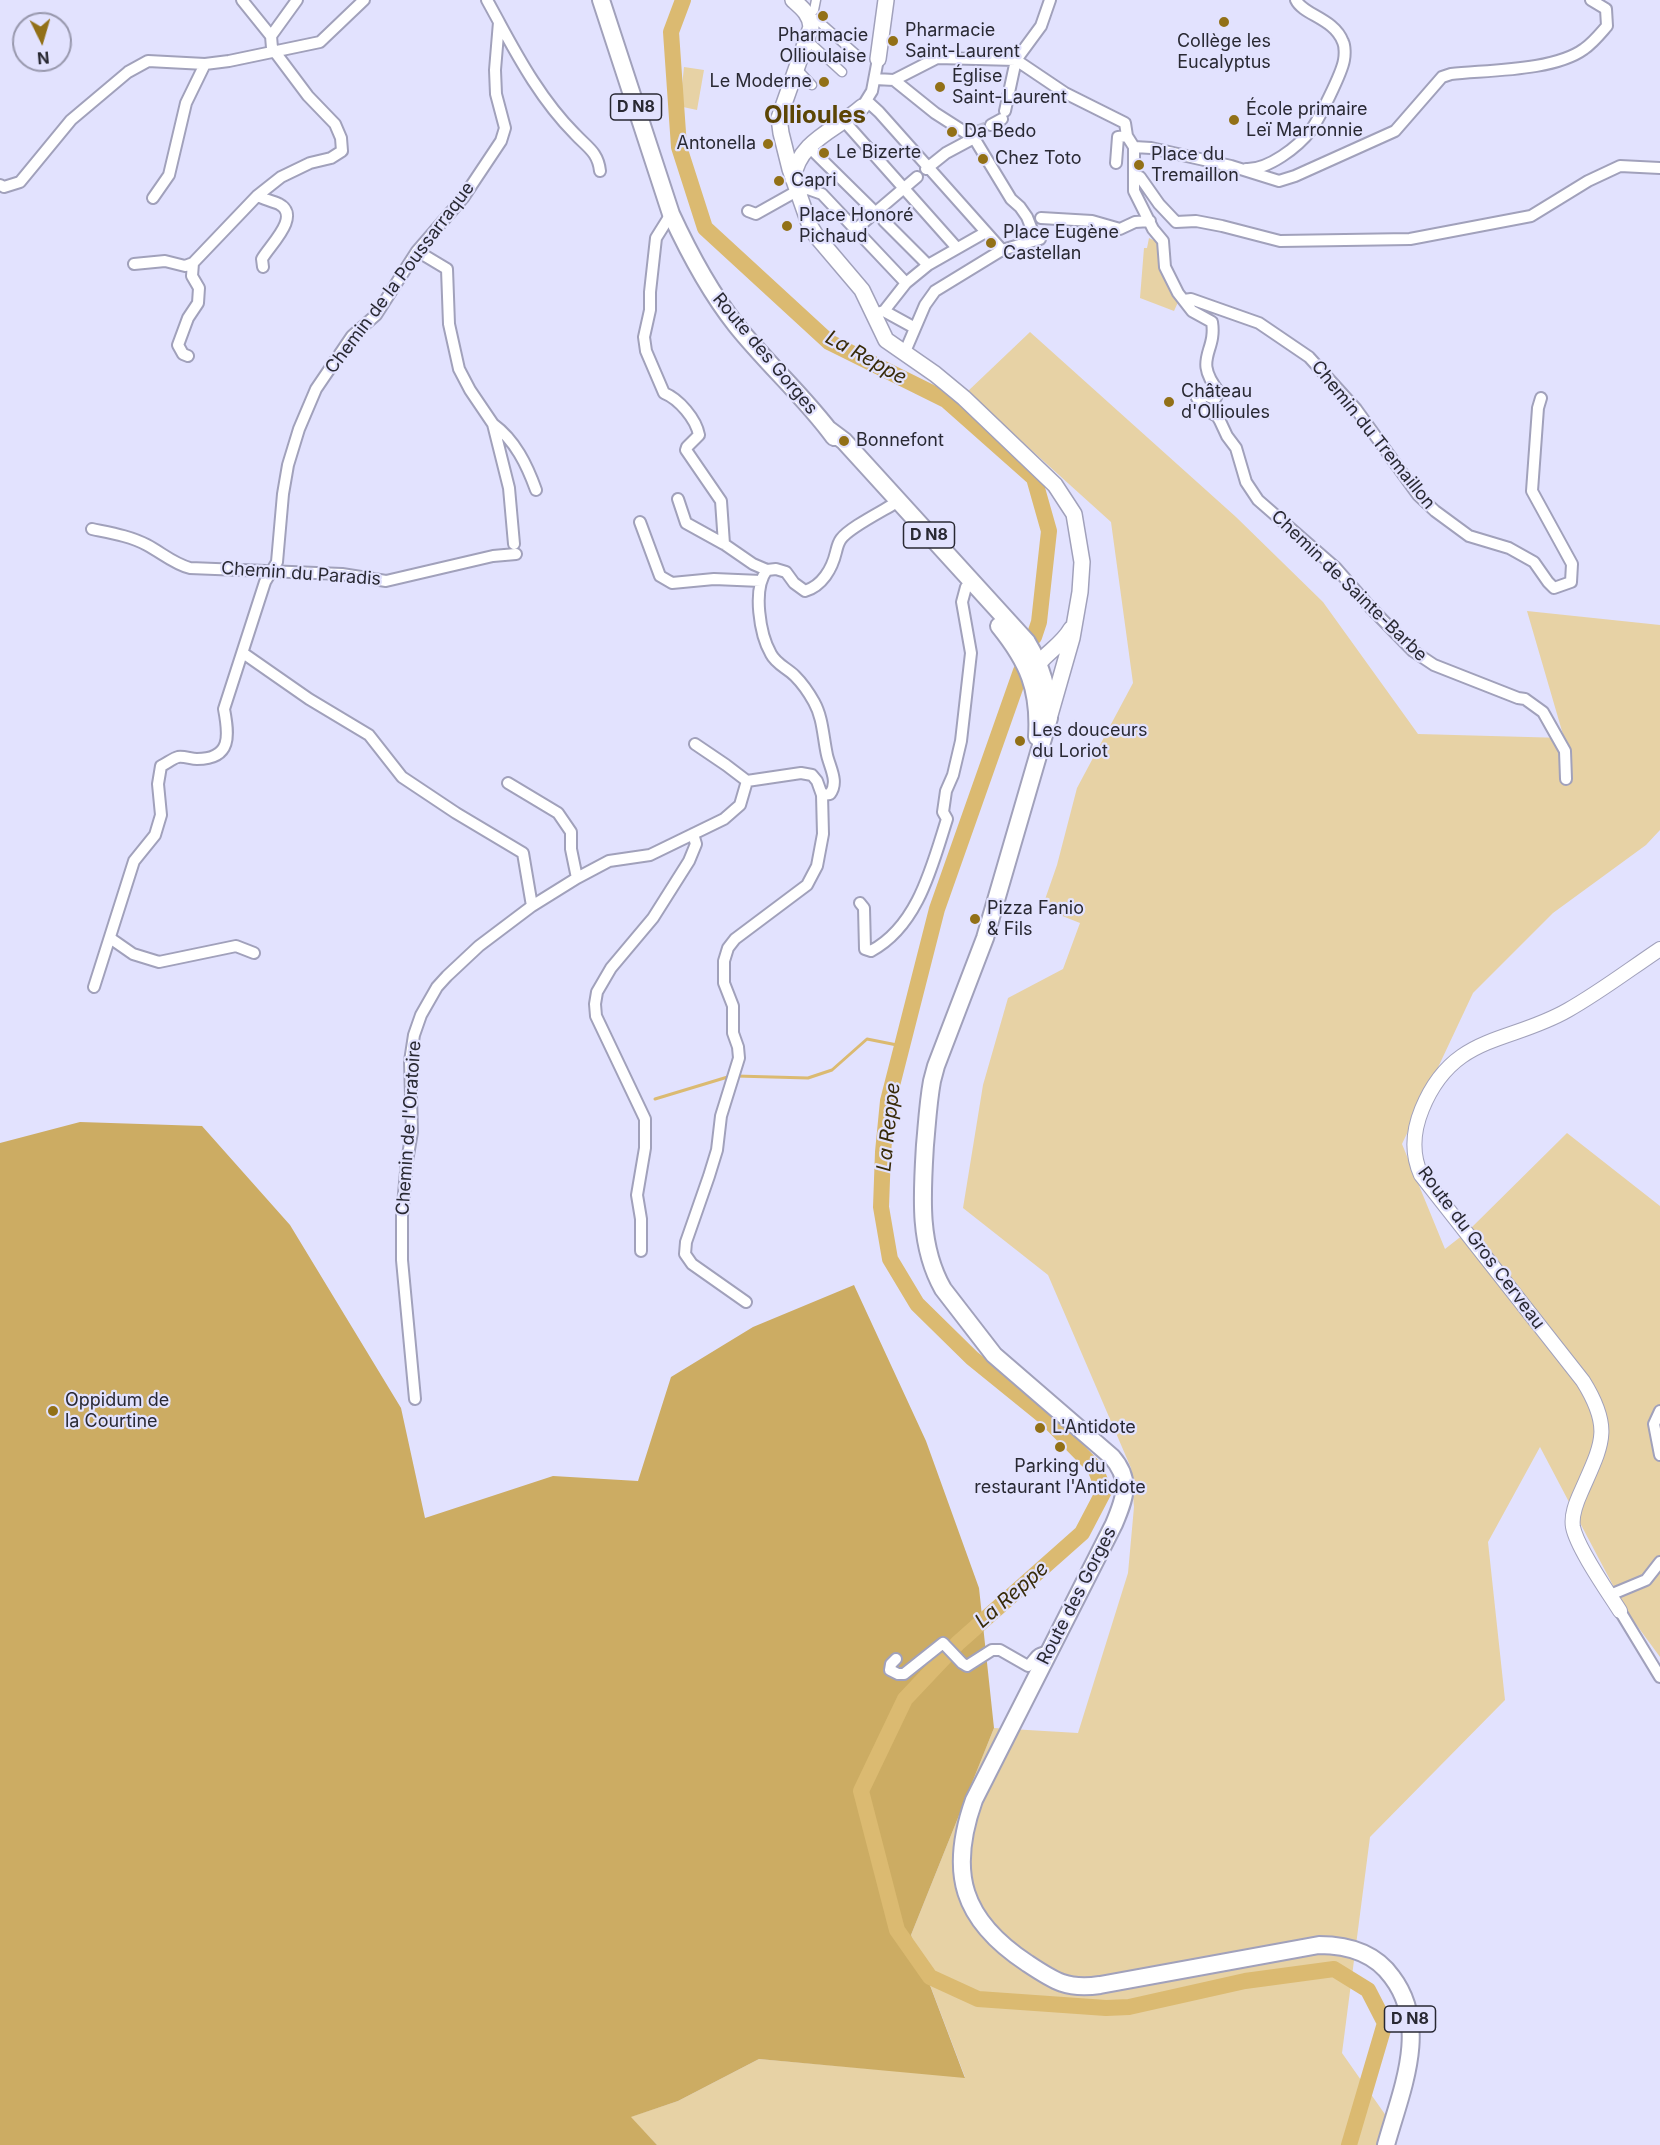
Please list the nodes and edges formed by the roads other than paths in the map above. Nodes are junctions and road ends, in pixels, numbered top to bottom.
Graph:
1 (242, 0) edge
2 (364, 0) edge
3 (487, 0) edge
4 (600, 0) edge
5 (793, 0) edge
6 (816, 0) edge
7 (886, 0) edge
8 (1050, 0) edge
9 (1296, 0) edge
10 (1591, 0) edge
11 (294, 1) edge
12 (809, 17) junction
13 (499, 22) junction
14 (271, 36) junction
15 (806, 39) junction
16 (274, 52) junction
17 (858, 56) dead end
18 (878, 59) joint
19 (1016, 60) junction
20 (205, 64) junction
21 (795, 68) junction
22 (842, 72) dead end
23 (875, 79) junction
24 (894, 80) junction
25 (812, 85) dead end
26 (864, 104) junction
27 (844, 121) junction
28 (991, 124) tunnel mouth
29 (975, 134) junction
30 (1127, 136) junction
31 (782, 138) junction
32 (808, 146) junction
33 (1138, 147) junction
34 (1280, 157) junction
35 (1116, 163) dead end
36 (927, 168) junction
37 (1660, 168) edge
38 (1243, 169) junction
39 (600, 171) dead end
40 (1295, 176) junction
41 (917, 177) dead end
42 (1137, 177) junction
43 (0, 184) edge
44 (795, 185) junction
45 (904, 187) junction
46 (256, 196) junction
47 (153, 198) dead end
48 (748, 211) dead end
49 (671, 213) junction
50 (879, 216) junction
51 (1033, 217) junction
52 (1150, 221) junction
53 (856, 229) junction
54 (986, 232) junction
55 (959, 250) junction
56 (1002, 250) junction
57 (417, 251) junction
58 (193, 263) junction
59 (134, 264) dead end
60 (928, 265) junction
61 (263, 267) dead end
62 (974, 268) junction
63 (972, 281) dead end
64 (906, 283) junction
65 (1184, 300) junction
66 (879, 313) junction
67 (915, 328) junction
68 (904, 354) junction
69 (188, 356) dead end
70 (1541, 398) dead end
71 (493, 424) junction
72 (828, 429) junction
73 (536, 490) dead end
74 (678, 499) dead end
75 (892, 505) junction
76 (640, 522) dead end
77 (92, 529) dead end
78 (724, 544) junction
79 (272, 573) junction
80 (764, 575) junction
81 (966, 587) junction
82 (1076, 621) junction
83 (1027, 642) junction
84 (1054, 649) junction
85 (243, 653) junction
86 (1065, 662) junction
87 (1036, 667) junction
88 (1049, 717) junction
89 (695, 744) dead end
90 (1034, 767) junction
91 (1566, 779) dead end
92 (747, 781) junction
93 (508, 783) dead end
94 (822, 795) junction
95 (693, 834) junction
96 (577, 878) junction
97 (860, 903) dead end
98 (532, 906) junction
99 (110, 938) junction
100 (1660, 949) edge
101 (254, 953) dead end
102 (94, 987) dead end
103 (642, 1251) dead end
104 (746, 1302) dead end
105 (416, 1399) dead end
106 (1660, 1411) edge
107 (1660, 1455) edge
108 (1660, 1562) edge
109 (1610, 1595) junction
110 (1620, 1611) joint
111 (1049, 1652) junction
112 (896, 1659) dead end
113 (1660, 1677) edge
114 (1386, 2145) edge

1 - 14 street
2 - 16 street
3 - 13 street
4 - 49 main road, D N8
5 - 12 main road
6 - 12 street
7 - 18 main road
8 - 19 street
9 - 34 street
10 - 40 street
11 - 14 street
12 - 15 main road
12 - 17 street
13 - 39 street
13 - 57 street, Chemin de la Poussarraque
14 - 16 street
15 - 21 main road
15 - 22 street
16 - 20 street
16 - 46 street
18 - 23 street
19 - 24 street
19 - 28 street
19 - 30 street
20 - 43 street
20 - 47 street
21 - 25 street
21 - 31 main road
23 - 24 street
23 - 26 street
24 - 29 street
26 - 27 main road
26 - 36 street
27 - 32 main road
27 - 45 street
29 - 36 street
29 - 51 street
30 - 33 street
30 - 35 street
31 - 32 main road
31 - 44 main road
32 - 44 main road
32 - 50 street
33 - 38 street
33 - 42 street
34 - 38 street
34 - 40 street
36 - 54 street
37 - 42 street
38 - 40 street
41 - 45 street
42 - 52 street, Chemin de Sainte-Barbe
44 - 48 street
44 - 53 street
44 - 66 main road
45 - 50 street
45 - 55 street
46 - 58 street
46 - 61 street
49 - 72 main road, Route des Gorges / D N8
49 - 78 street
50 - 53 street
50 - 60 street
51 - 52 street
51 - 56 street
52 - 65 street, Chemin de Sainte-Barbe
53 - 64 street
54 - 55 street
54 - 56 street
55 - 60 street
56 - 62 street
57 - 71 street
57 - 79 street, Chemin de la Poussarraque
58 - 59 street
58 - 69 street
60 - 64 street
62 - 63 street
62 - 67 street
64 - 66 street
65 - 70 street, Chemin du Tremaillon
65 - 91 street, Chemin de Sainte-Barbe
66 - 67 street
66 - 68 main road
67 - 68 street
68 - 82 main road
71 - 73 street
71 - 79 street, Chemin du Paradis
72 - 75 main road, Route des Gorges / D N8
72 - 83 main road, Route des Gorges / D N8
74 - 78 street
75 - 80 street
75 - 81 main road, Route des Gorges / D N8
76 - 80 street
77 - 79 street, Chemin du Paradis
78 - 80 street
79 - 85 street, Chemin de la Poussarraque
80 - 94 street
81 - 87 main road, Route des Gorges / D N8
81 - 97 street
82 - 84 main road
82 - 86 main road
83 - 84 main road
83 - 87 main road, Route des Gorges / D N8
84 - 87 main road
85 - 98 street
85 - 99 street, Chemin de la Poussarraque
86 - 87 main road
86 - 88 main road
87 - 88 main road, Route des Gorges / D N8
87 - 90 main road, Route des Gorges / D N8
88 - 90 main road, Route des Gorges / D N8
89 - 92 street
90 - 111 main road, Route des Gorges / D N8
92 - 94 street
92 - 95 street, Chemin de l'Oratoire
93 - 96 street
94 - 104 street
95 - 96 street, Chemin de l'Oratoire
95 - 103 street
96 - 98 street, Chemin de l'Oratoire
98 - 105 street, Chemin de l'Oratoire
99 - 101 street
99 - 102 street, Chemin de la Poussarraque
100 - 109 street, Route du Gros Cerveau
106 - 107 street
108 - 109 street
109 - 110 street, Route du Gros Cerveau
110 - 113 street
111 - 112 street
111 - 114 main road, Route des Gorges / D N8

